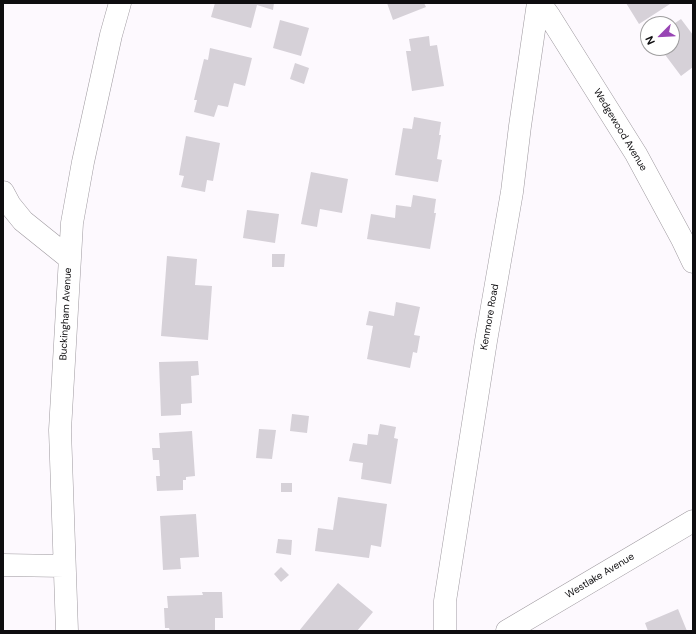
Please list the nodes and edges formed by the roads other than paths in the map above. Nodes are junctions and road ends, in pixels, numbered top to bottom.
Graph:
1 (120, 3) edge
2 (539, 3) edge
3 (3, 192) edge
4 (69, 258) junction
5 (693, 262) edge
6 (693, 521) edge
7 (3, 565) edge
8 (64, 566) junction
9 (67, 631) edge
10 (445, 631) edge
11 (507, 631) edge

1 - 4 street, Buckingham Avenue
2 - 5 street, Wedgewood Avenue
2 - 10 street, Kenmore Road
3 - 4 street
4 - 8 street, Buckingham Avenue
6 - 11 street, Westlake Avenue
7 - 8 street
8 - 9 street, Buckingham Avenue

